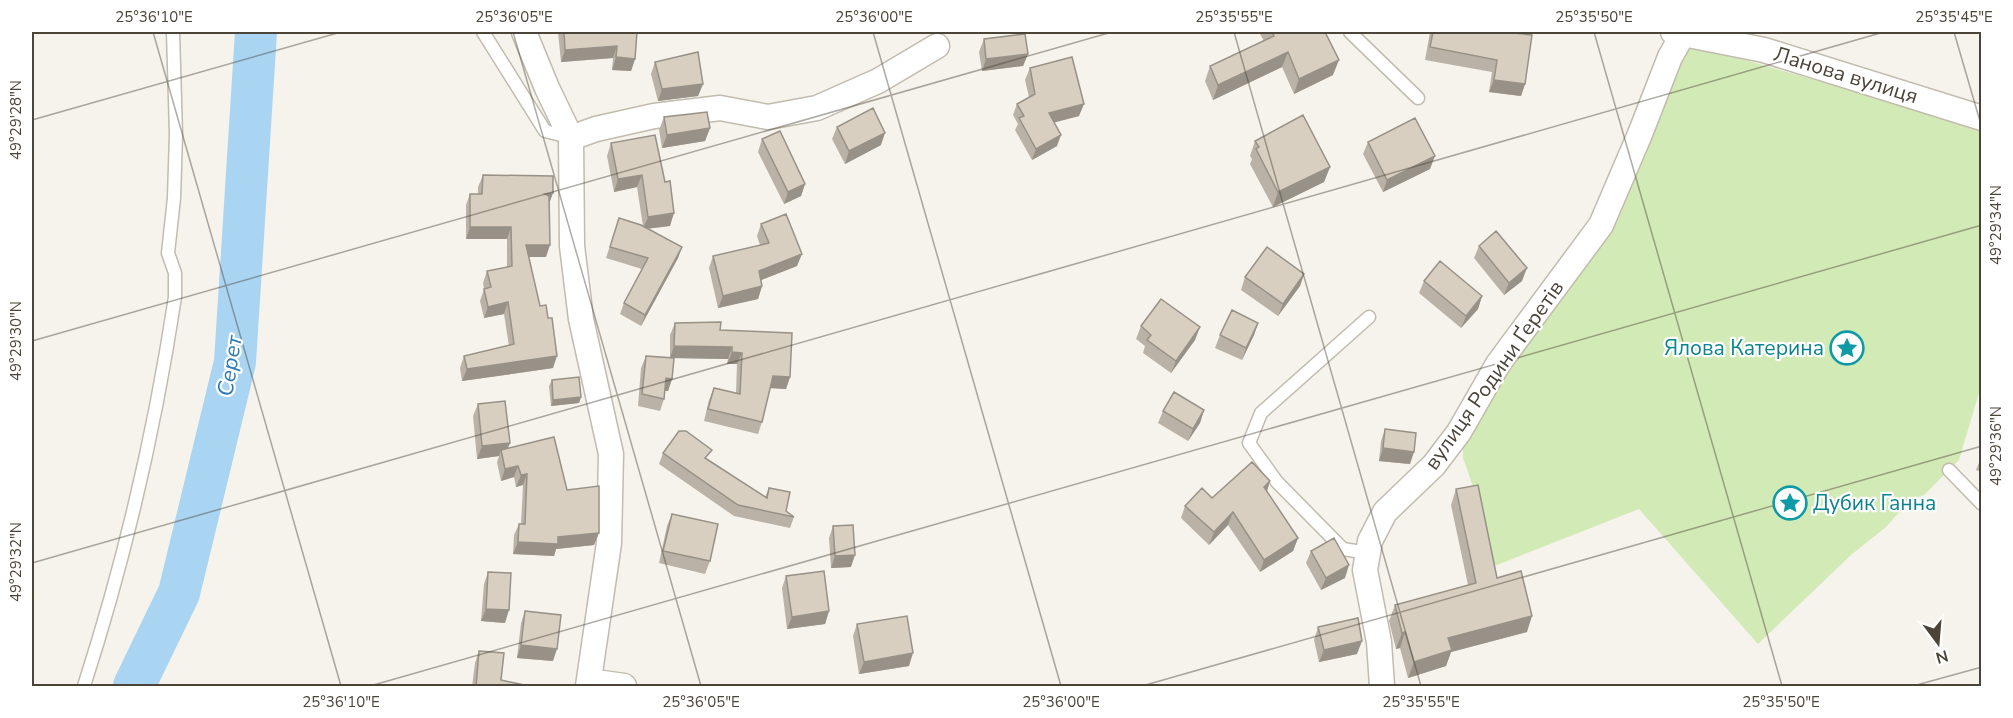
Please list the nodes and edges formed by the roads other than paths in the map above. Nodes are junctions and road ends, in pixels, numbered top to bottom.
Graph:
1 (173, 32) edge
2 (483, 32) edge
3 (524, 32) edge
4 (1350, 32) edge
5 (1678, 33) edge
6 (1712, 36) edge
7 (937, 46) dead end
8 (1418, 98) dead end
9 (1982, 118) edge
10 (571, 138) junction
11 (1369, 317) dead end
12 (1949, 470) dead end
13 (1982, 504) edge
14 (1368, 553) junction
15 (589, 684) edge
16 (84, 687) edge
17 (624, 687) edge
18 (1382, 687) edge

1 - 16 lane
2 - 10 lane
3 - 10 street
4 - 8 lane
5 - 6 street, Ланова вулиця
5 - 14 street, вулиця Родини Ґеретів
6 - 9 street, Ланова вулиця
7 - 10 street
10 - 15 street
11 - 14 lane
12 - 13 lane
14 - 18 street, вулиця Родини Ґеретів
15 - 17 street

